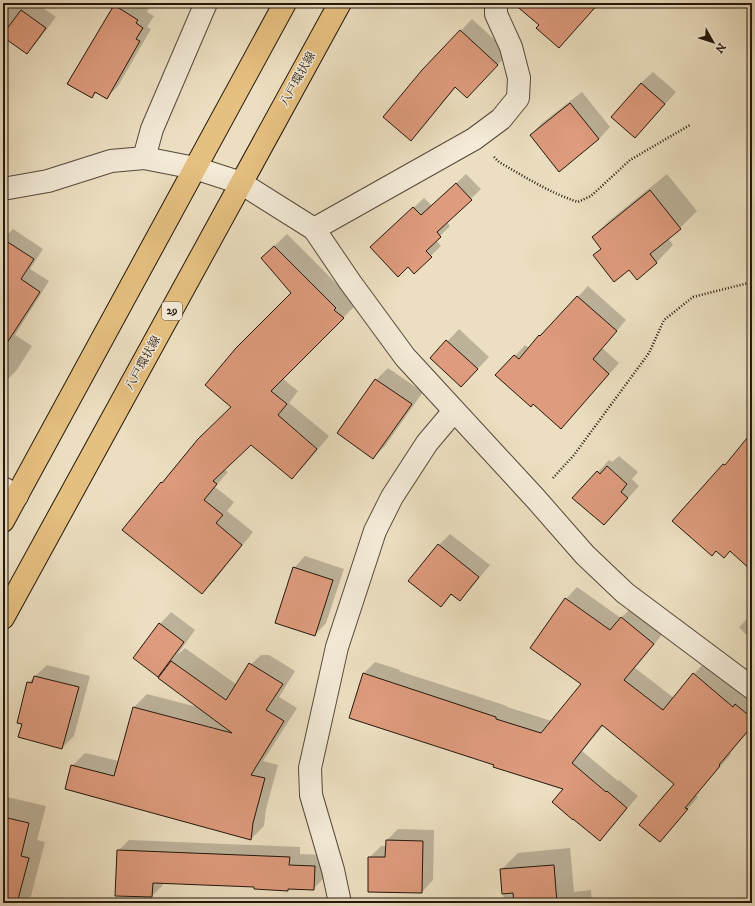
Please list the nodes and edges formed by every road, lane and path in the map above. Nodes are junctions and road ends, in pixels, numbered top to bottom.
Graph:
1 (206, 3) edge
2 (285, 3) edge
3 (340, 3) edge
4 (496, 3) edge
5 (690, 125) dead end
6 (474, 139) junction
7 (144, 158) junction
8 (195, 168) junction
9 (242, 183) junction
10 (3, 189) edge
11 (314, 229) junction
12 (752, 282) edge
13 (454, 411) junction
14 (10, 492) edge
15 (535, 498) junction
16 (3, 521) edge
17 (3, 618) edge
18 (752, 688) edge
19 (340, 903) edge

1 - 7 street
2 - 8 main road
3 - 9 main road, 八戸環状線 / 29
4 - 6 street
5 - 6 path
6 - 11 street
7 - 8 street
7 - 10 street
8 - 9 street
8 - 14 main road
9 - 11 street
9 - 17 main road, 八戸環状線 / 29
11 - 13 street
12 - 15 path
13 - 15 street
13 - 19 street
14 - 16 main road
15 - 18 street

